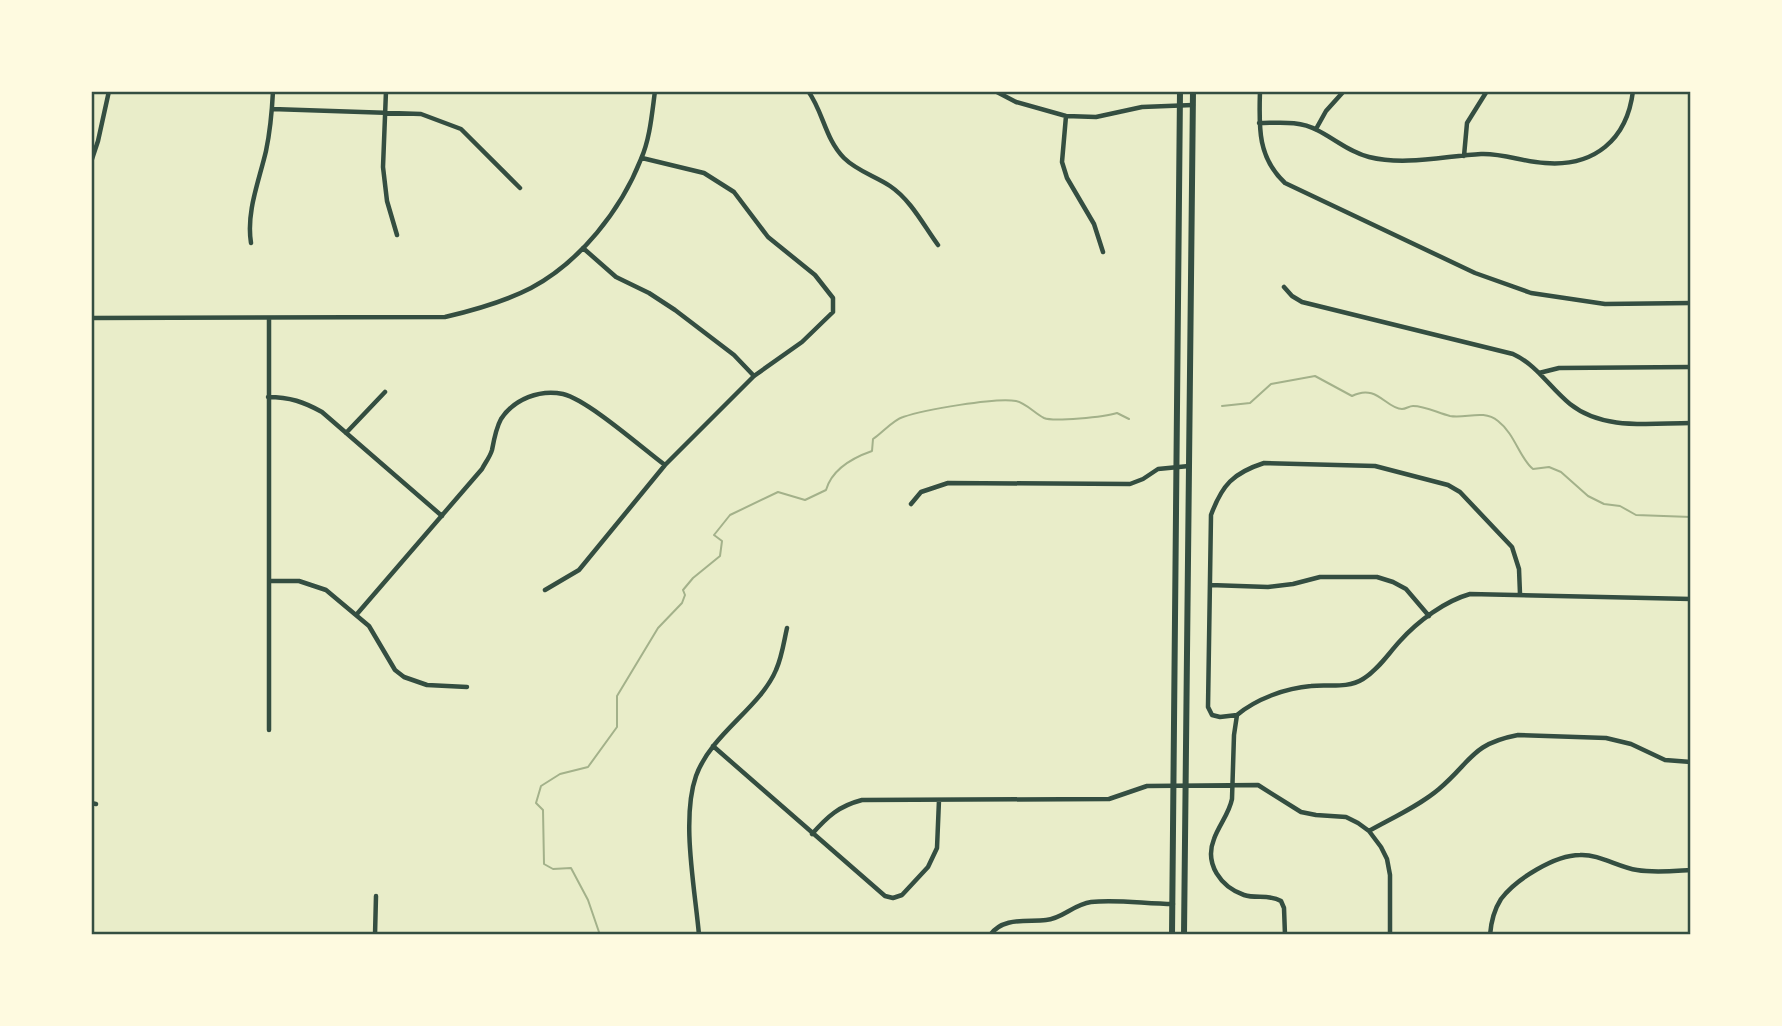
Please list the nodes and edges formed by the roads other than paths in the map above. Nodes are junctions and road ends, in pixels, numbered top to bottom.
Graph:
1 (109, 91) edge
2 (273, 91) edge
3 (386, 91) edge
4 (655, 91) edge
5 (808, 91) edge
6 (995, 91) edge
7 (1180, 91) edge
8 (1193, 91) edge
9 (1260, 91) edge
10 (1344, 91) edge
11 (1487, 91) edge
12 (1633, 91) edge
13 (1180, 104) junction
14 (1193, 105) junction
15 (272, 109) junction
16 (386, 113) junction
17 (1066, 116) junction
18 (1259, 123) junction
19 (1316, 129) junction
20 (1464, 156) junction
21 (642, 158) junction
22 (91, 162) edge
23 (520, 188) dead end
24 (397, 235) dead end
25 (251, 243) dead end
26 (938, 246) dead end
27 (583, 248) junction
28 (1103, 252) dead end
29 (1283, 287) dead end
30 (1691, 303) edge
31 (91, 318) edge
32 (269, 318) junction
33 (1691, 367) edge
34 (1539, 373) junction
35 (754, 376) junction
36 (385, 392) dead end
37 (268, 397) junction
38 (1691, 424) edge
39 (346, 433) junction
40 (665, 465) junction
41 (1189, 466) junction
42 (1177, 467) junction
43 (911, 504) dead end
44 (442, 516) junction
45 (269, 581) junction
46 (1174, 583) junction
47 (1188, 583) junction
48 (1210, 585) junction
49 (545, 590) dead end
50 (1520, 594) junction
51 (1691, 599) edge
52 (357, 614) junction
53 (1429, 616) junction
54 (786, 628) dead end
55 (467, 687) dead end
56 (1237, 715) junction
57 (269, 730) dead end
58 (713, 746) junction
59 (1691, 762) edge
60 (1232, 784) junction
61 (1174, 786) junction
62 (1186, 787) junction
63 (939, 800) junction
64 (1369, 831) junction
65 (812, 834) junction
66 (1691, 870) edge
67 (376, 896) dead end
68 (1173, 904) junction
69 (1185, 904) junction
70 (375, 935) edge
71 (699, 935) edge
72 (990, 935) edge
73 (1172, 935) edge
74 (1184, 935) edge
75 (1285, 935) edge
76 (1391, 935) edge
77 (1490, 935) edge

1 - 22 street
2 - 15 street
3 - 16 street
4 - 21 street
5 - 26 street
6 - 17 street
7 - 13 main road
8 - 14 main road
9 - 18 street
10 - 19 street
11 - 20 street
12 - 20 street
13 - 14 street
13 - 17 street
13 - 42 main road
14 - 41 main road
15 - 16 street
15 - 25 street
16 - 23 street
16 - 24 street
17 - 28 street
18 - 19 street
18 - 30 street
19 - 20 street
21 - 27 street
21 - 35 street
27 - 32 street
27 - 35 street
29 - 34 street
31 - 32 street
32 - 37 street
33 - 34 street
34 - 38 street
35 - 40 street
36 - 39 street
37 - 39 street
37 - 45 street
39 - 44 street
40 - 44 street
40 - 49 street
41 - 42 street
41 - 47 main road
42 - 43 street
42 - 46 main road
44 - 52 street
45 - 52 street
45 - 57 street
46 - 47 main road
46 - 61 main road
47 - 62 main road
48 - 50 street
48 - 53 street
48 - 56 street
50 - 51 street
50 - 53 street
52 - 55 street
53 - 56 street
54 - 58 street
56 - 60 street
58 - 65 street
58 - 71 street
59 - 64 street
60 - 62 street
60 - 64 street
60 - 75 street
61 - 62 street
61 - 63 street
61 - 68 main road
62 - 69 main road
63 - 65 street
63 - 65 street
64 - 76 street
66 - 77 street
67 - 70 street
68 - 69 main road
68 - 72 street
68 - 73 main road
69 - 74 main road

